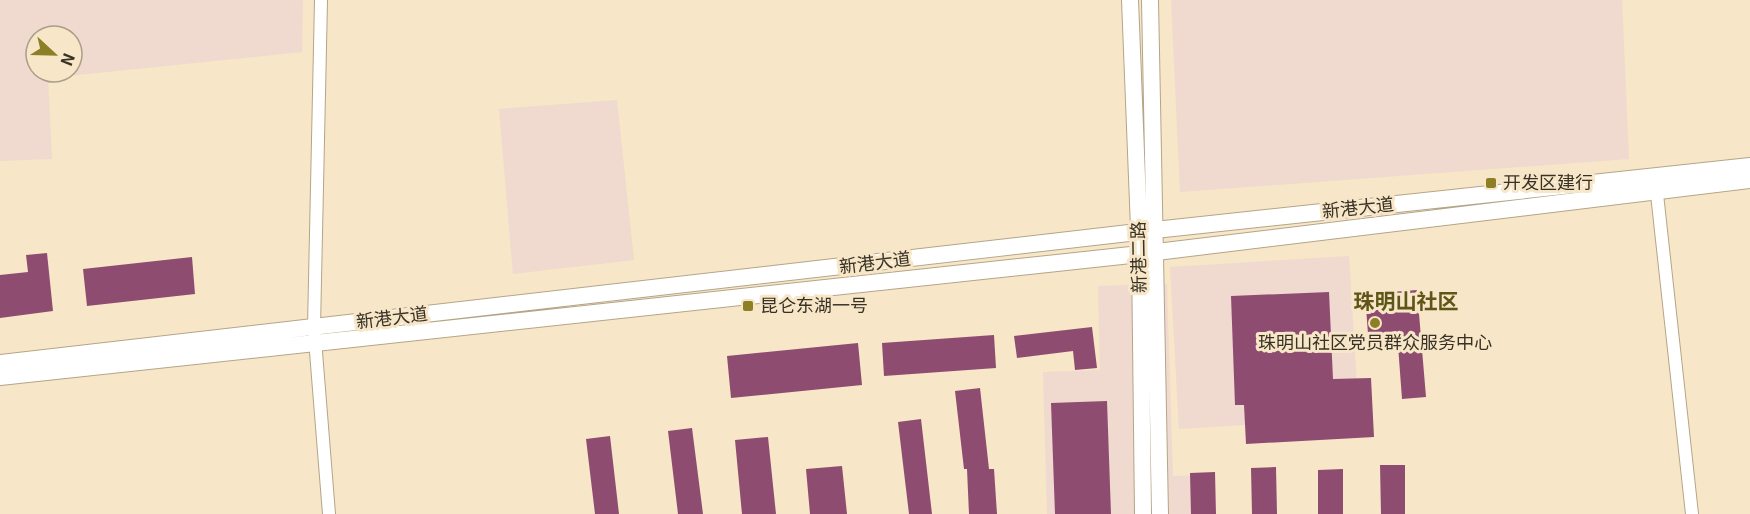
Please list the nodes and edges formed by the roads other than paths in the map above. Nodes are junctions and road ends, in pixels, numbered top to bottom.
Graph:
1 (321, 0) edge
2 (1130, 0) edge
3 (1149, 0) edge
4 (1750, 166) edge
5 (1750, 180) edge
6 (1655, 182) junction
7 (1147, 232) junction
8 (1148, 253) junction
9 (314, 327) junction
10 (316, 345) junction
11 (0, 363) edge
12 (0, 377) edge
13 (329, 514) edge
14 (1143, 514) edge
15 (1160, 514) edge
16 (1692, 514) edge

1 - 9 street
2 - 7 main road, 新港二路
3 - 7 main road, 新港二路
4 - 6 main road, 新港大道
5 - 6 main road, 新港大道
6 - 7 main road, 新港大道
6 - 8 main road, 新港大道
6 - 16 street
7 - 8 main road, 新港二路
7 - 9 main road, 新港大道
8 - 10 main road, 新港大道
8 - 14 main road, 新港二路
8 - 15 main road, 新港二路
9 - 10 street
9 - 11 main road, 新港大道
10 - 12 main road, 新港大道
10 - 13 street

